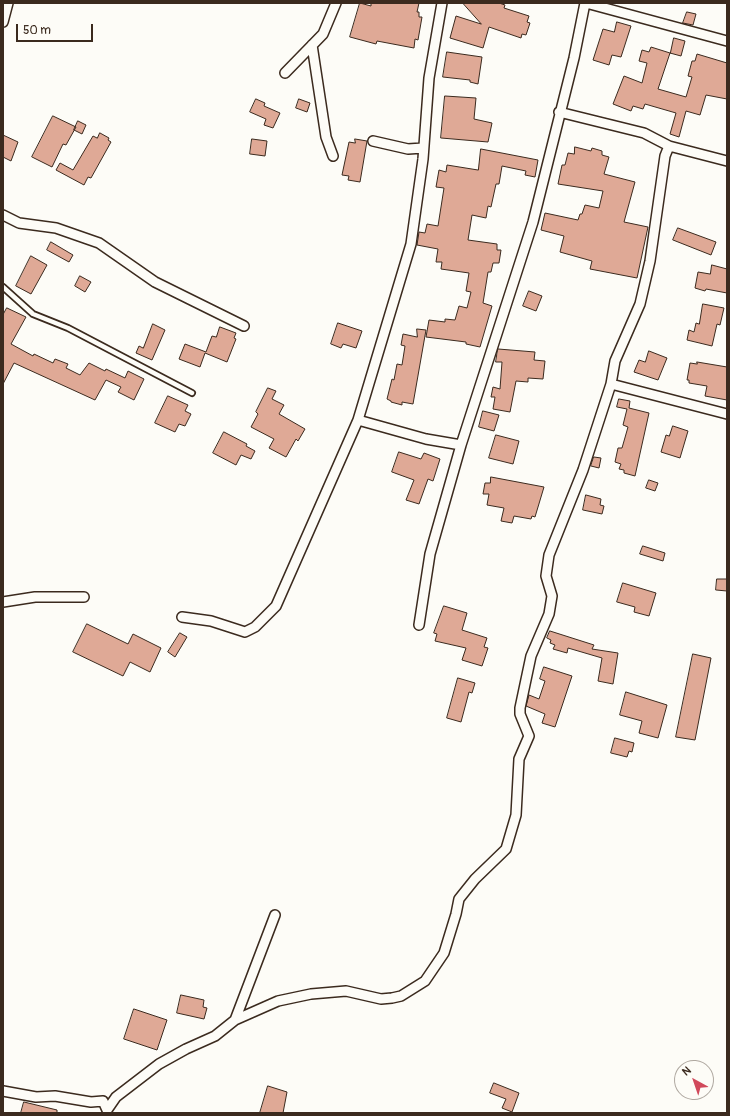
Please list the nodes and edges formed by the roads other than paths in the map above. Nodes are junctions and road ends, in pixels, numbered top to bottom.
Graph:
1 (8, 3) edge
2 (336, 3) edge
3 (442, 3) edge
4 (586, 3) edge
5 (3, 22) edge
6 (727, 41) edge
7 (312, 45) junction
8 (285, 73) dead end
9 (559, 112) junction
10 (372, 141) dead end
11 (668, 146) junction
12 (424, 148) junction
13 (333, 156) dead end
14 (727, 161) edge
15 (3, 215) edge
16 (3, 287) edge
17 (244, 326) dead end
18 (611, 384) junction
19 (192, 393) dead end
20 (727, 414) edge
21 (358, 420) junction
22 (461, 445) junction
23 (84, 597) dead end
24 (3, 602) edge
25 (182, 617) dead end
26 (419, 625) dead end
27 (275, 915) dead end
28 (235, 1020) junction
29 (3, 1091) edge
30 (106, 1112) edge

1 - 5 street
2 - 7 street
3 - 12 street
4 - 6 street
4 - 9 street
7 - 8 street
7 - 13 street
9 - 11 street
9 - 22 street
10 - 12 street
11 - 14 street
11 - 18 street
12 - 21 street
15 - 17 street
16 - 19 lane
18 - 20 street
18 - 28 street
21 - 22 street
21 - 25 street
22 - 26 street
23 - 24 street
27 - 28 street
28 - 30 street
29 - 30 street

